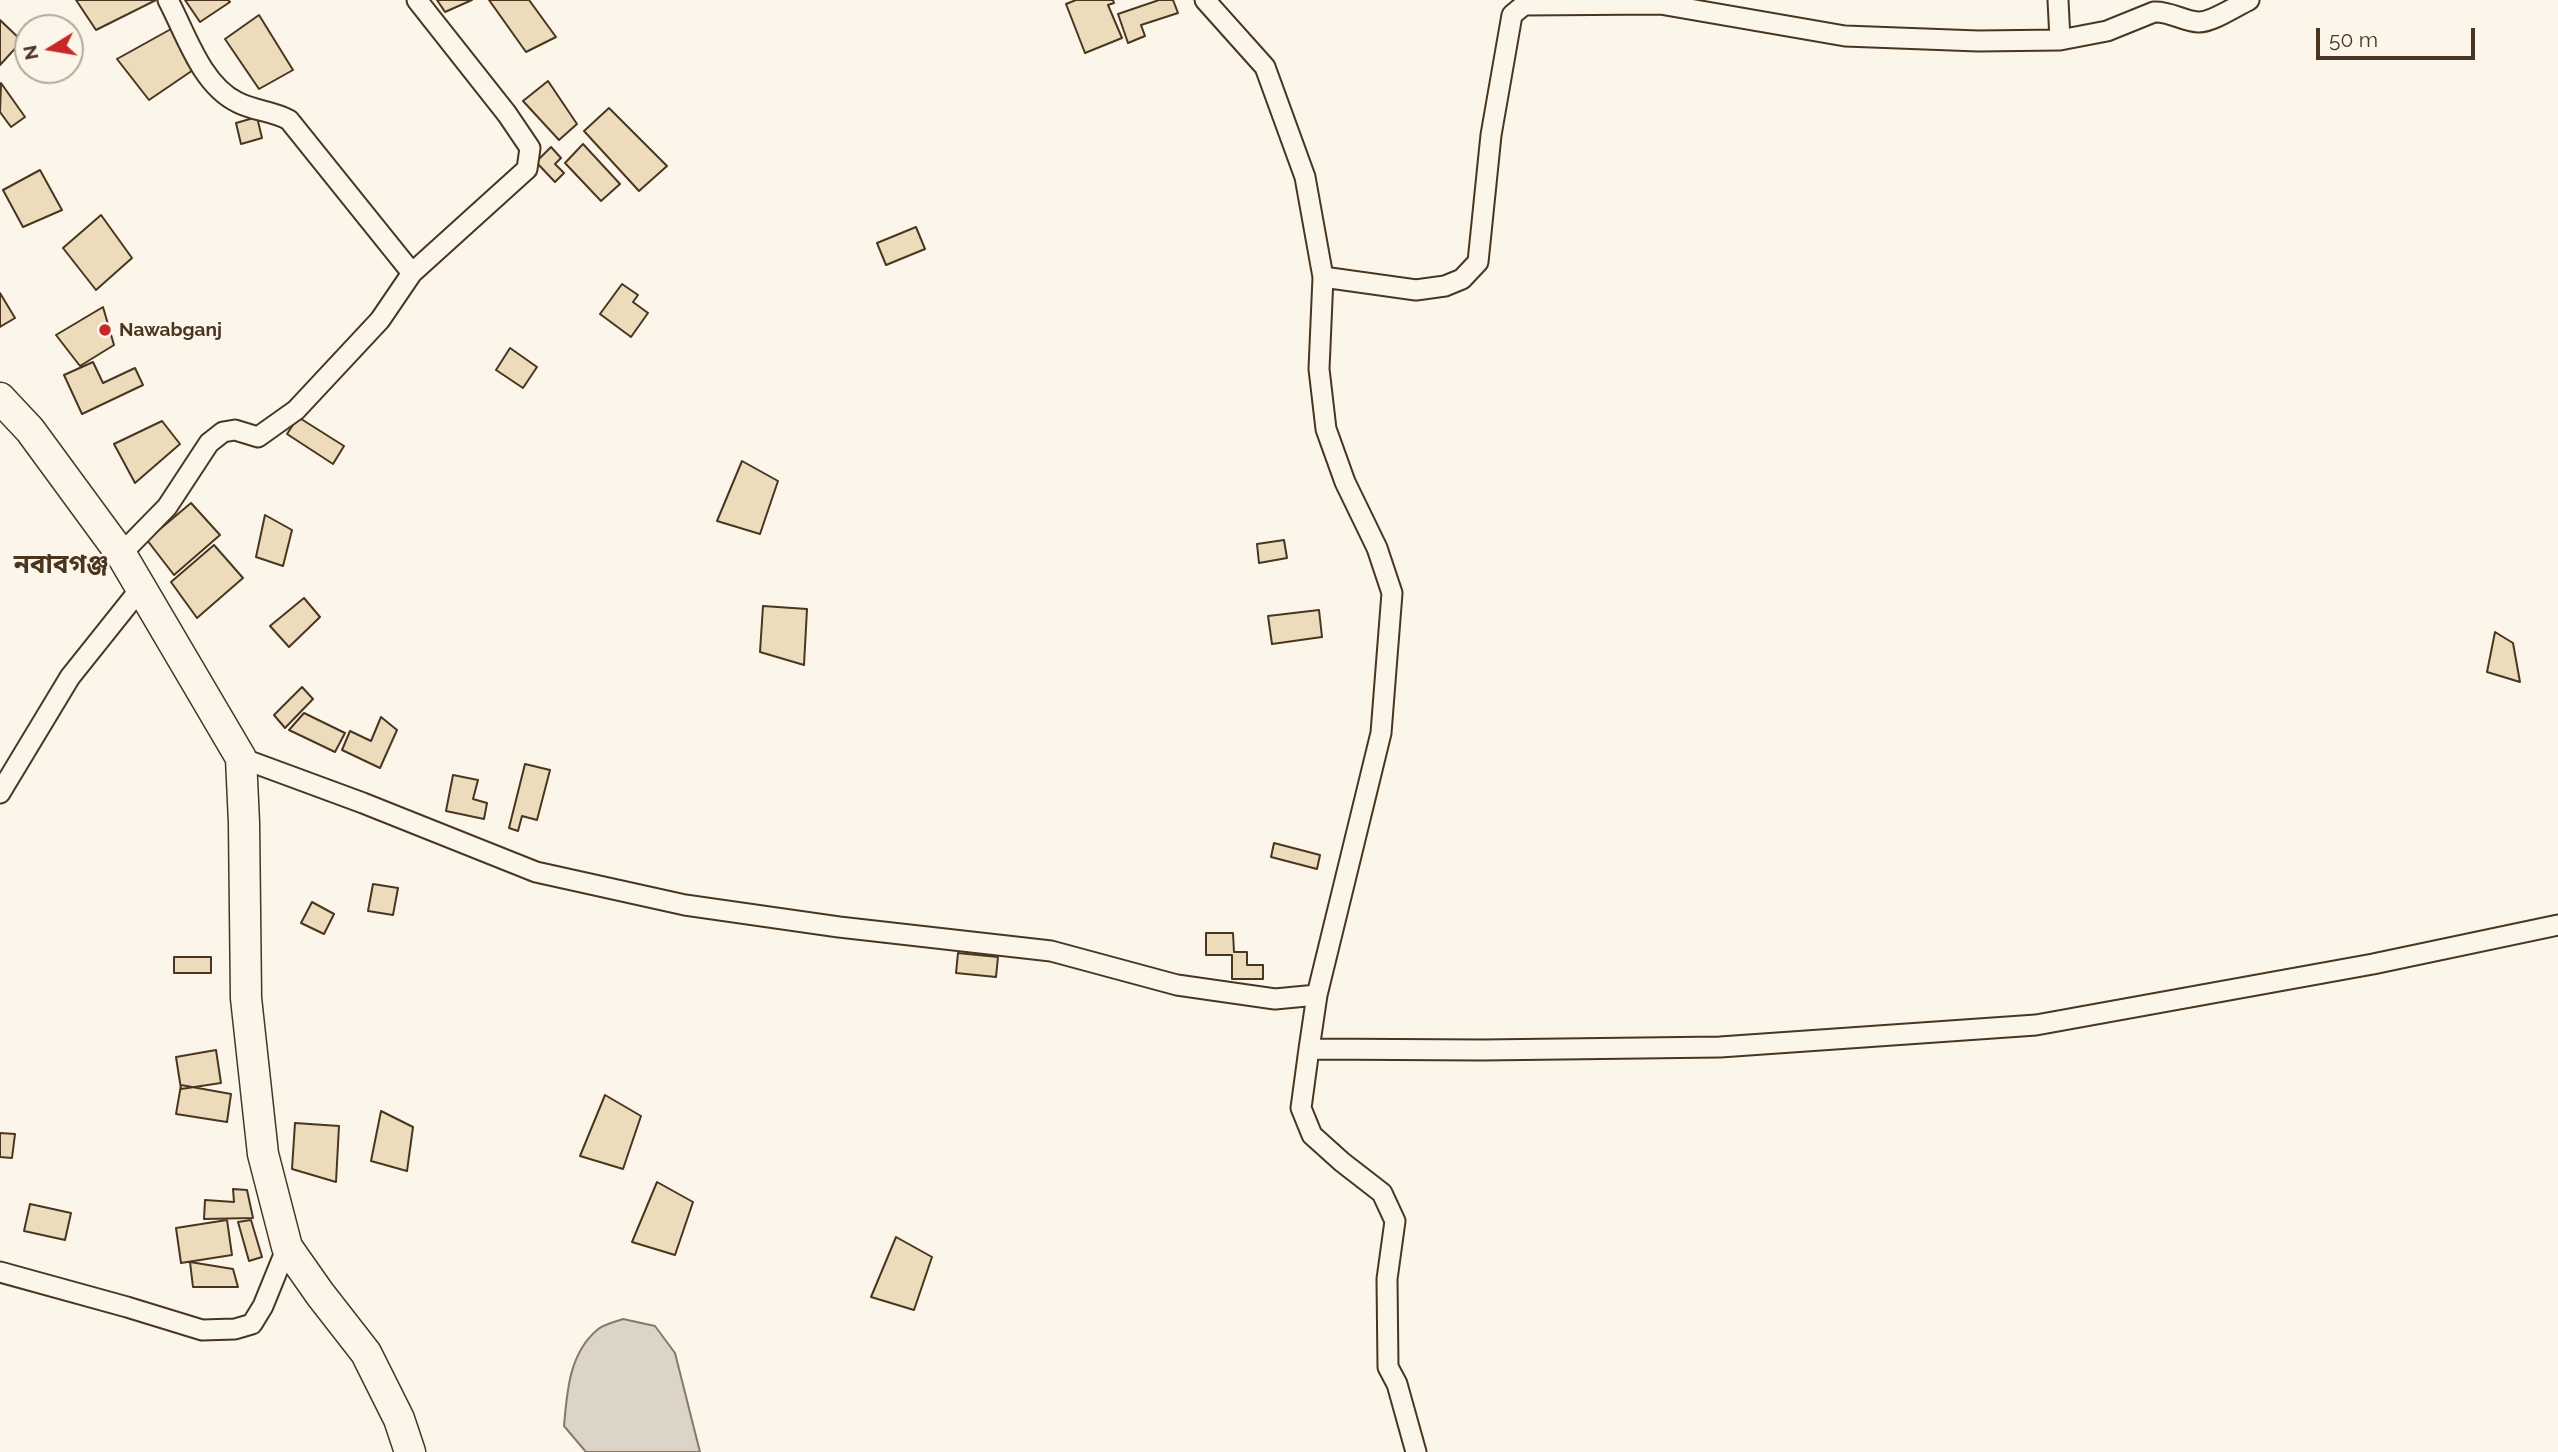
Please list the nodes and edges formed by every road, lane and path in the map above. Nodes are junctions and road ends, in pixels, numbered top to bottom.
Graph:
1 (168, 0) edge
2 (417, 0) edge
3 (1205, 0) edge
4 (2058, 0) edge
5 (2249, 0) edge
6 (2060, 40) junction
7 (412, 273) junction
8 (1323, 276) junction
9 (0, 398) edge
10 (121, 554) junction
11 (141, 588) junction
12 (241, 758) junction
13 (0, 793) edge
14 (2558, 925) edge
15 (1317, 995) junction
16 (1309, 1049) junction
17 (287, 1247) junction
18 (0, 1272) edge
19 (410, 1452) edge
20 (1416, 1452) edge

1 - 7 street
2 - 7 street
3 - 8 street
4 - 6 street
5 - 6 street
6 - 8 street
7 - 10 street
8 - 15 street
9 - 10 main road
10 - 11 main road
11 - 12 main road
11 - 13 street
12 - 15 street
12 - 17 main road
14 - 16 street
15 - 16 street
16 - 20 street
17 - 18 street
17 - 19 main road

